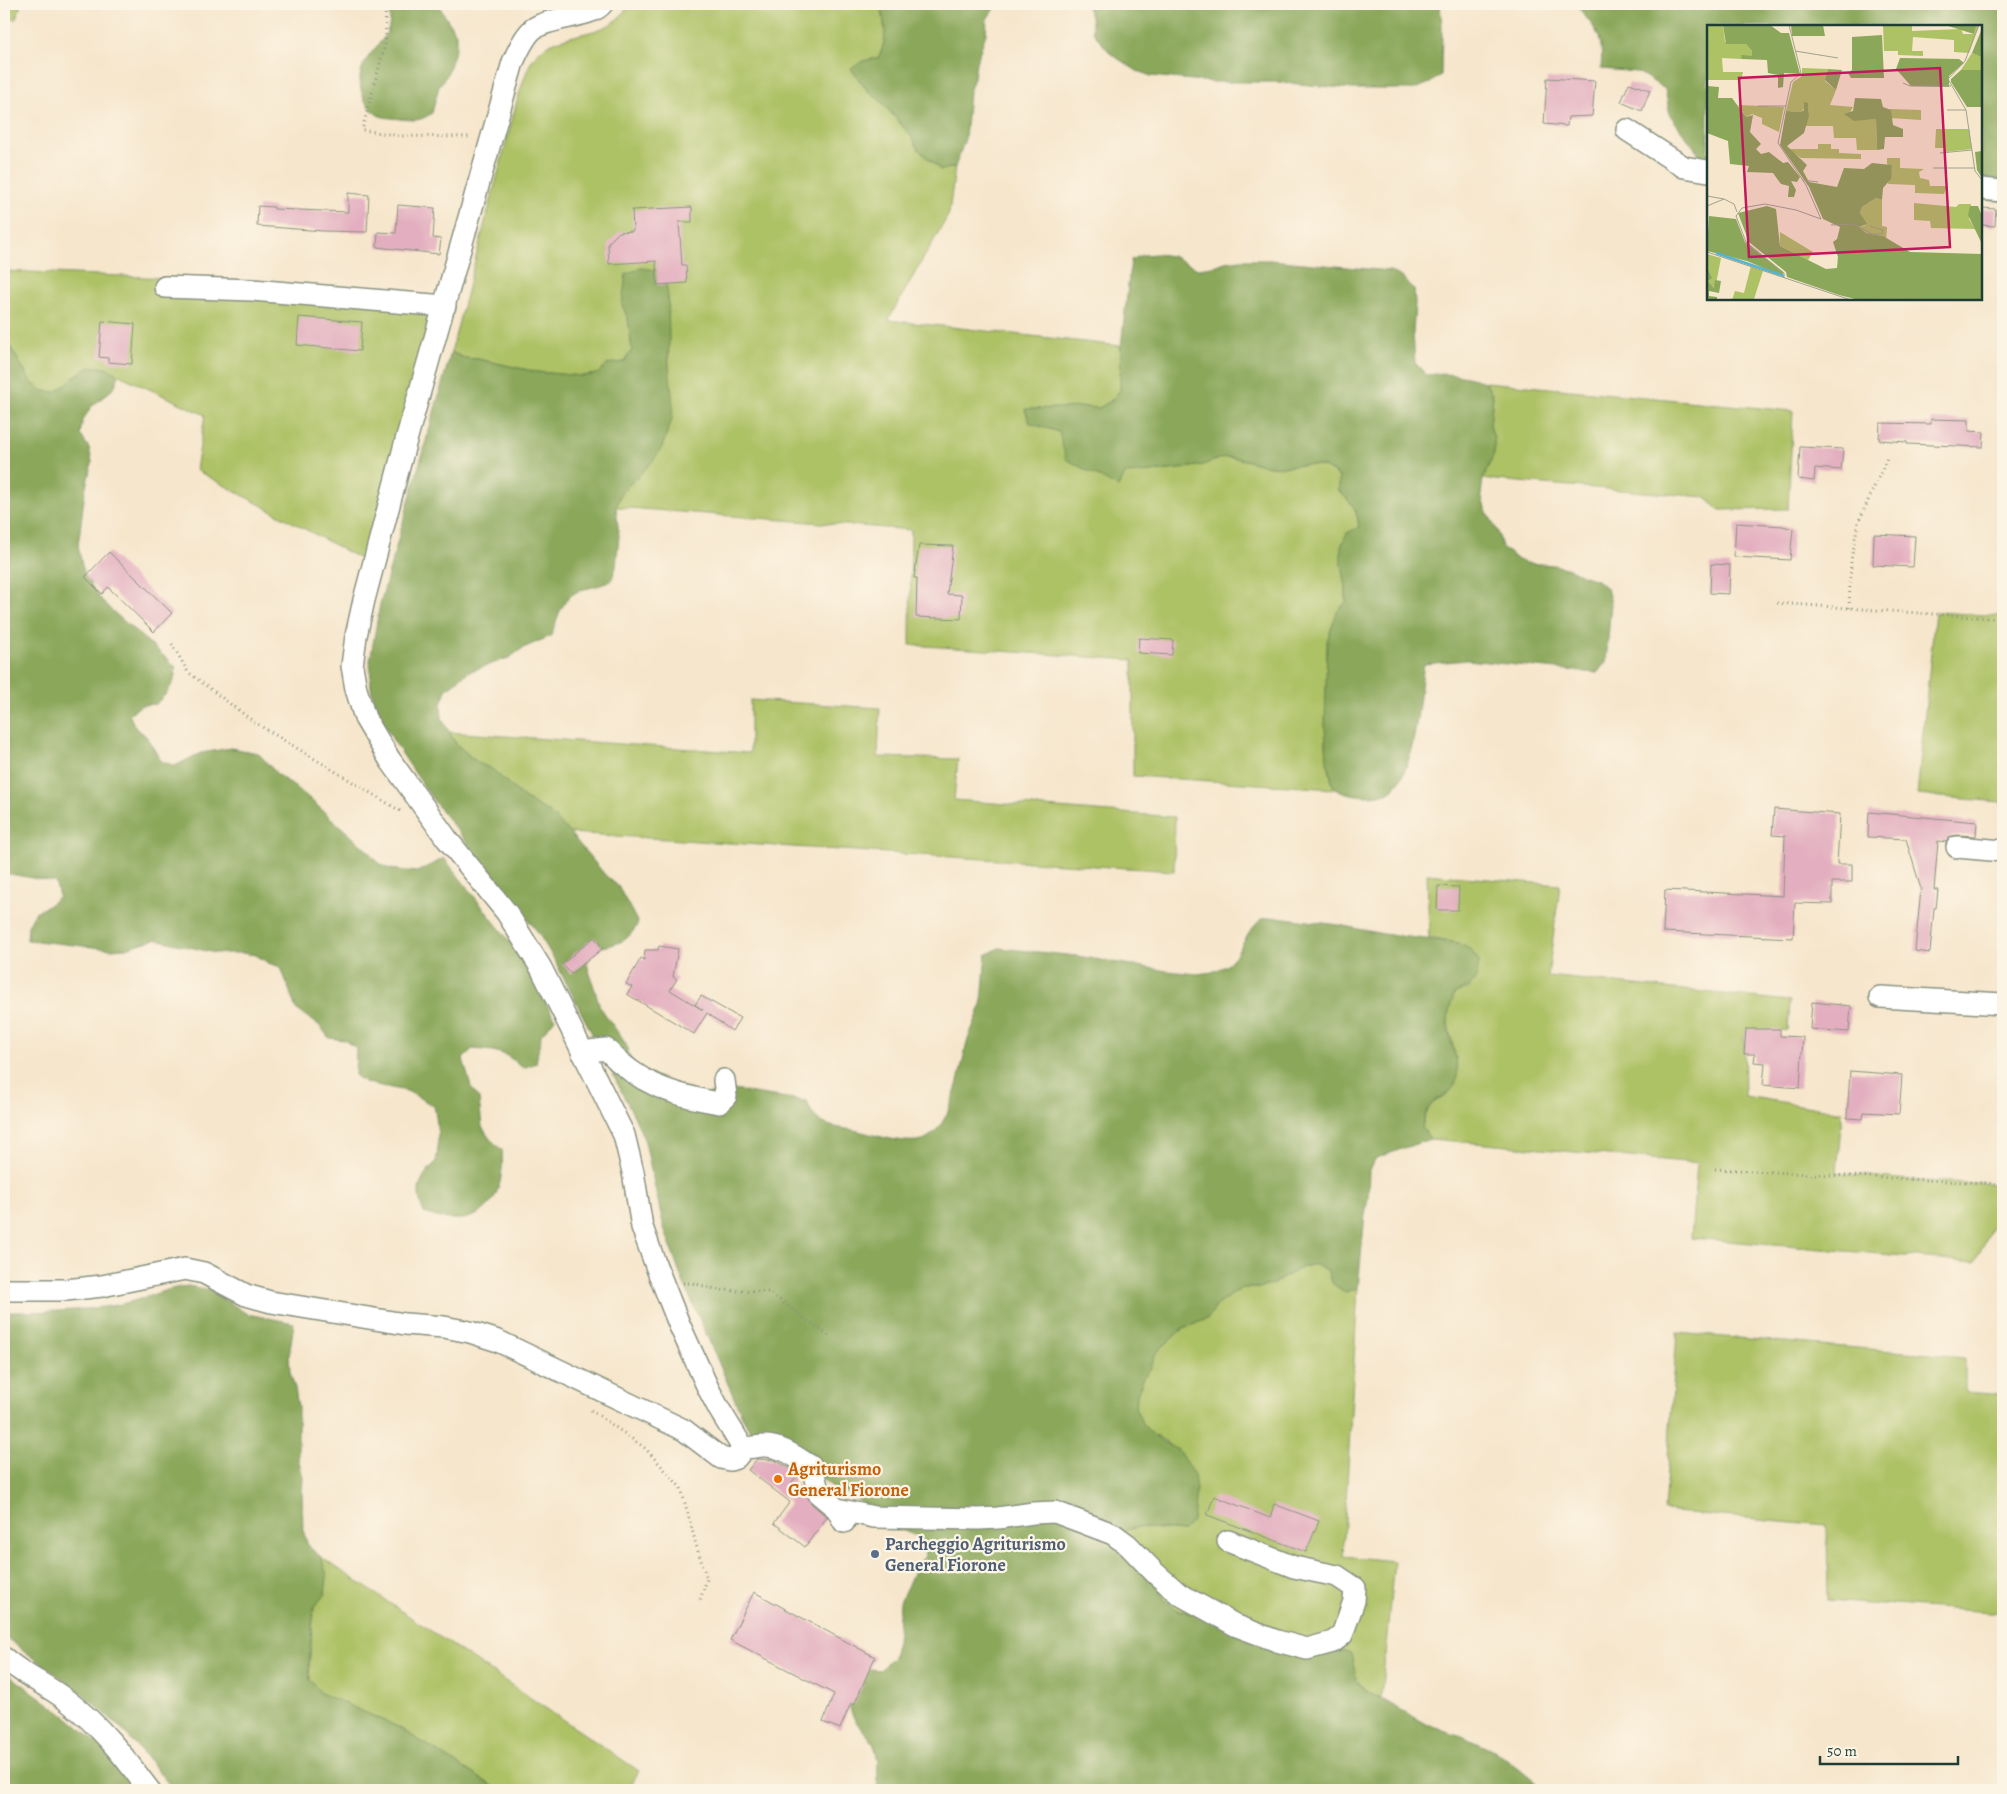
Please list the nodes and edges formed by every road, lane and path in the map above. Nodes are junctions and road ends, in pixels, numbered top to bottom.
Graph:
1 (385, 4) edge
2 (602, 4) edge
3 (1627, 130) dead end
4 (491, 137) junction
5 (1707, 171) edge
6 (1982, 189) edge
7 (2003, 191) edge
8 (166, 287) dead end
9 (445, 306) junction
10 (1888, 456) dead end
11 (1777, 602) dead end
12 (1849, 608) junction
13 (2003, 619) edge
14 (172, 644) dead end
15 (409, 816) dead end
16 (1958, 847) dead end
17 (2003, 851) edge
18 (1880, 997) dead end
19 (2003, 1004) edge
20 (582, 1052) junction
21 (724, 1080) dead end
22 (1715, 1169) dead end
23 (2003, 1184) edge
24 (663, 1282) junction
25 (4, 1290) edge
26 (829, 1336) dead end
27 (584, 1406) dead end
28 (742, 1445) junction
29 (1228, 1541) dead end
30 (699, 1603) dead end
31 (4, 1658) edge
32 (148, 1790) edge

1 - 4 path
2 - 4 street
3 - 5 street
4 - 9 street
6 - 7 street
8 - 9 street
9 - 20 street
10 - 12 path
11 - 12 path
12 - 13 path
14 - 15 path
16 - 17 street
18 - 19 street
20 - 21 street
20 - 24 street
22 - 23 path
24 - 26 path
24 - 28 street
25 - 28 street
27 - 30 path
28 - 29 street
31 - 32 street

